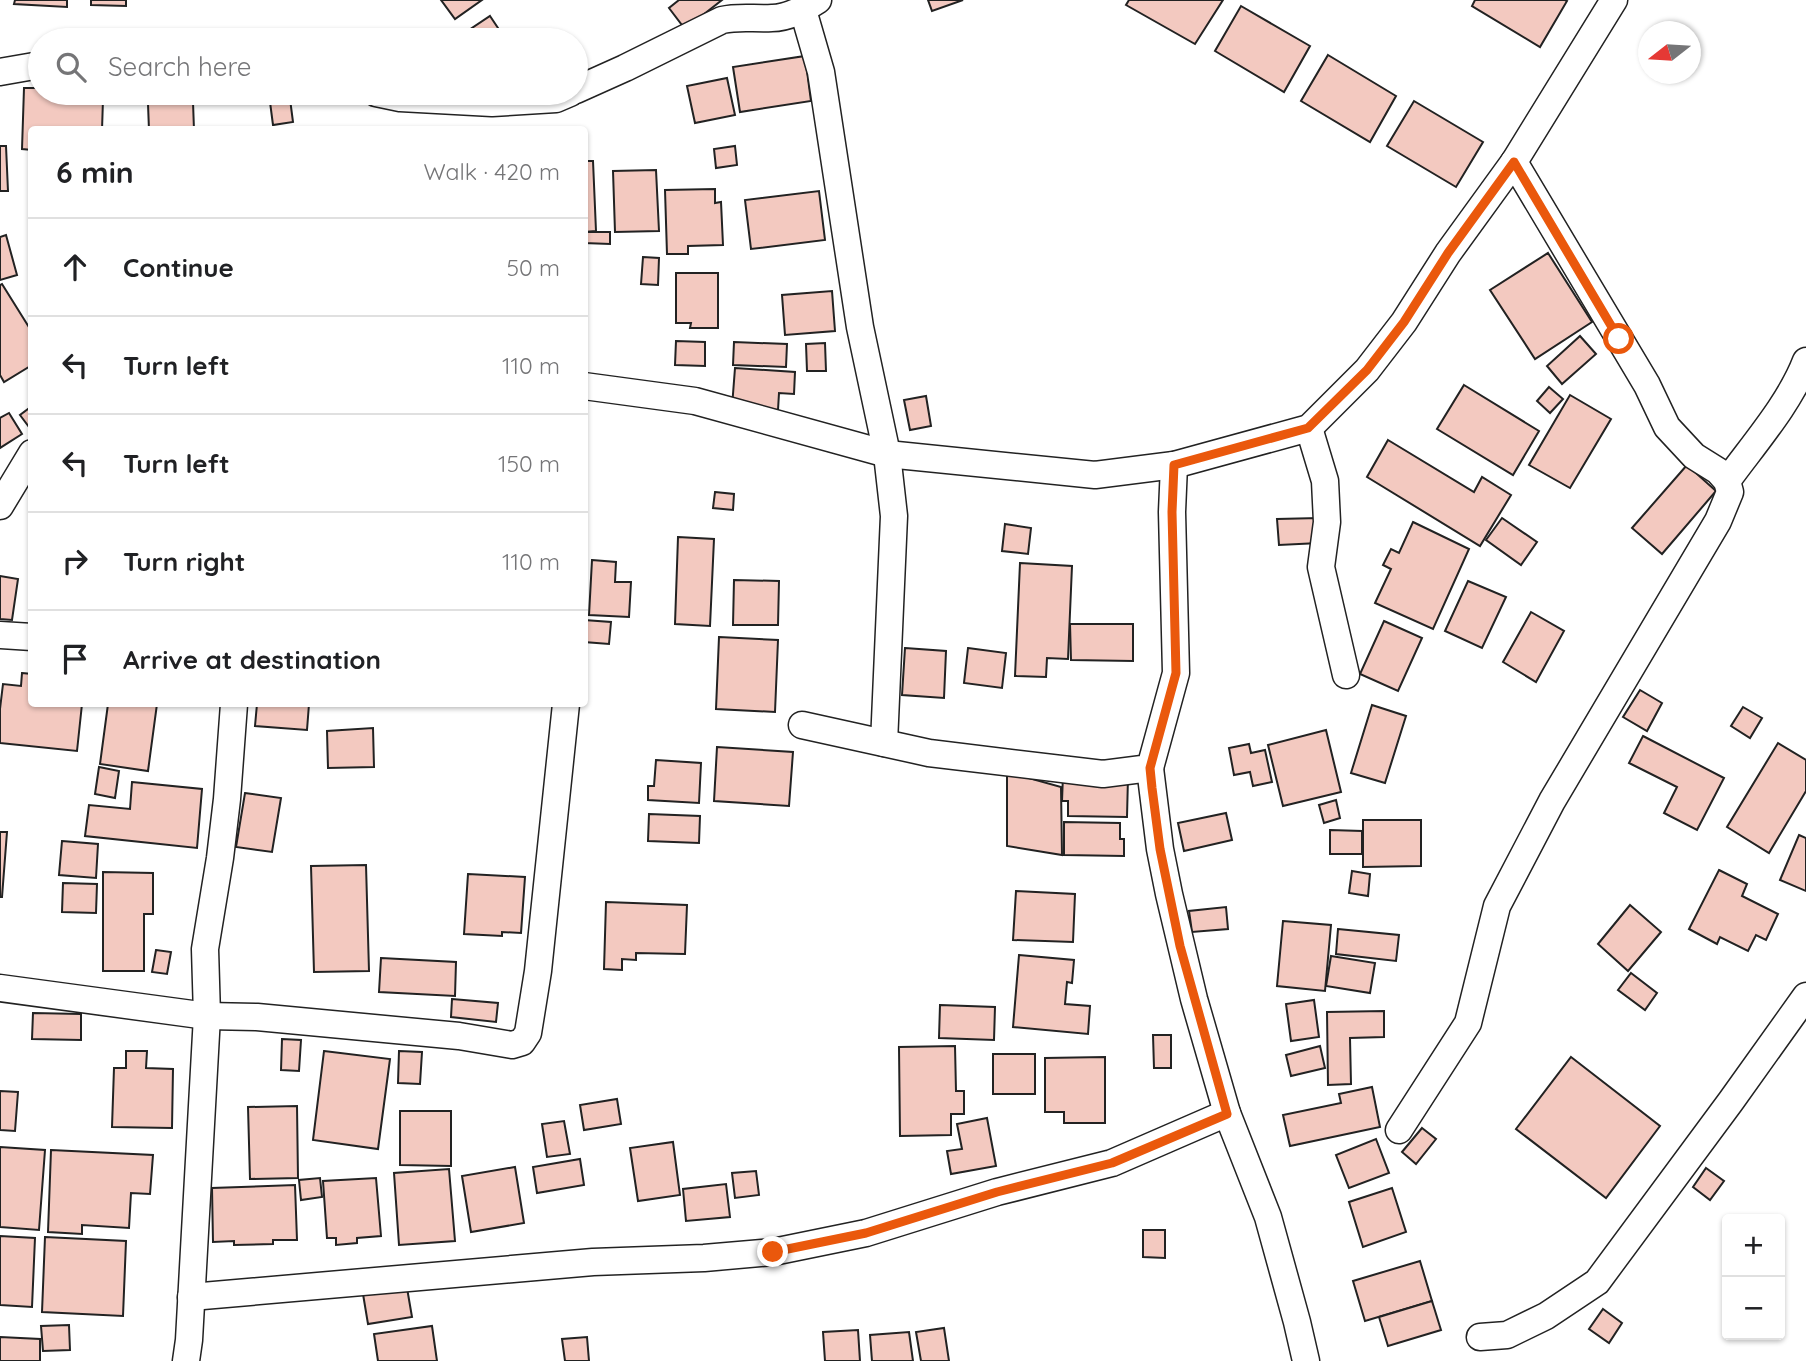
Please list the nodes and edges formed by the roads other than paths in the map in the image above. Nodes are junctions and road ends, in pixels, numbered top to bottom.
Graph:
1 (1614, 0) edge
2 (810, 5) edge
3 (28, 67) edge
4 (0, 72) edge
5 (588, 85) edge
6 (1514, 162) junction
7 (1806, 361) edge
8 (588, 387) edge
9 (1308, 428) junction
10 (887, 454) junction
11 (28, 460) edge
12 (1174, 465) junction
13 (1727, 481) junction
14 (0, 506) edge
15 (0, 635) edge
16 (28, 637) edge
17 (1346, 675) dead end
18 (234, 707) edge
19 (566, 707) edge
20 (802, 725) dead end
21 (884, 743) junction
22 (1150, 768) junction
23 (0, 988) edge
24 (1806, 996) edge
25 (207, 1016) junction
26 (1227, 1114) junction
27 (1399, 1130) dead end
28 (191, 1297) junction
29 (1480, 1337) dead end
30 (186, 1361) edge
31 (1306, 1361) edge

1 - 6 street
2 - 5 street
2 - 10 street
3 - 4 street
6 - 9 street
6 - 13 street
7 - 13 street
8 - 10 street
9 - 12 street
9 - 17 street
10 - 12 street
10 - 21 street
11 - 14 street
12 - 22 street
13 - 27 street
15 - 16 street
18 - 25 street
19 - 25 street
20 - 21 street
21 - 22 street
22 - 26 street
23 - 25 street
24 - 29 street
25 - 28 street
26 - 28 street
26 - 31 street
28 - 30 street

